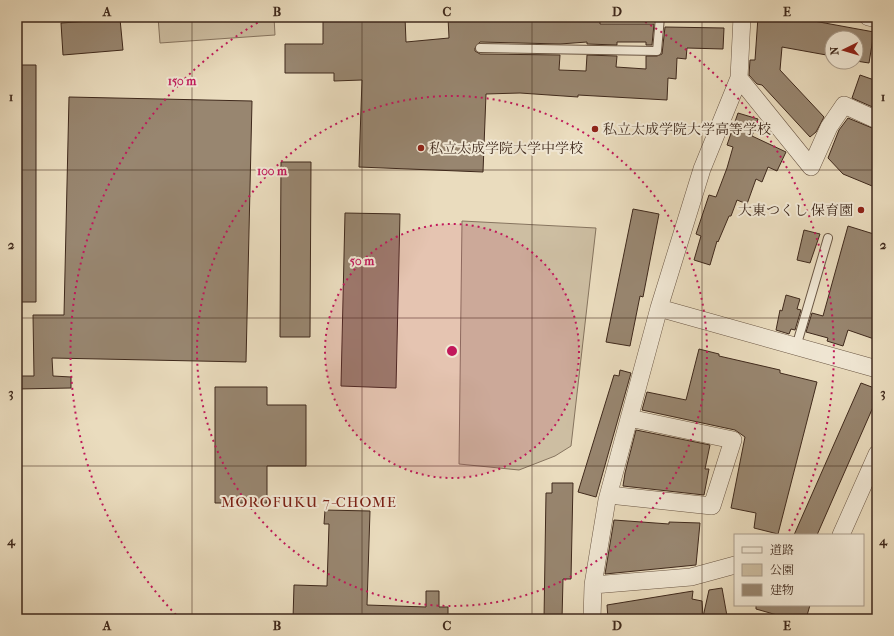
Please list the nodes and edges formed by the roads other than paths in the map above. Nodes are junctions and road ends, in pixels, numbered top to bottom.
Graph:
1 (660, 17) edge
2 (742, 17) edge
3 (868, 17) edge
4 (877, 19) edge
5 (480, 48) dead end
6 (739, 78) junction
7 (877, 120) edge
8 (828, 238) dead end
9 (659, 308) junction
10 (796, 347) junction
11 (877, 369) edge
12 (630, 418) junction
13 (877, 454) edge
14 (609, 495) junction
15 (841, 534) edge
16 (734, 565) edge
17 (593, 585) junction
18 (592, 619) edge

1 - 5 lane
2 - 6 street
3 - 4 street
6 - 7 street
6 - 9 street
8 - 10 lane
9 - 10 street
9 - 12 street
10 - 11 street
12 - 14 street
12 - 14 street
13 - 15 street
14 - 17 street
16 - 17 street
17 - 18 street

